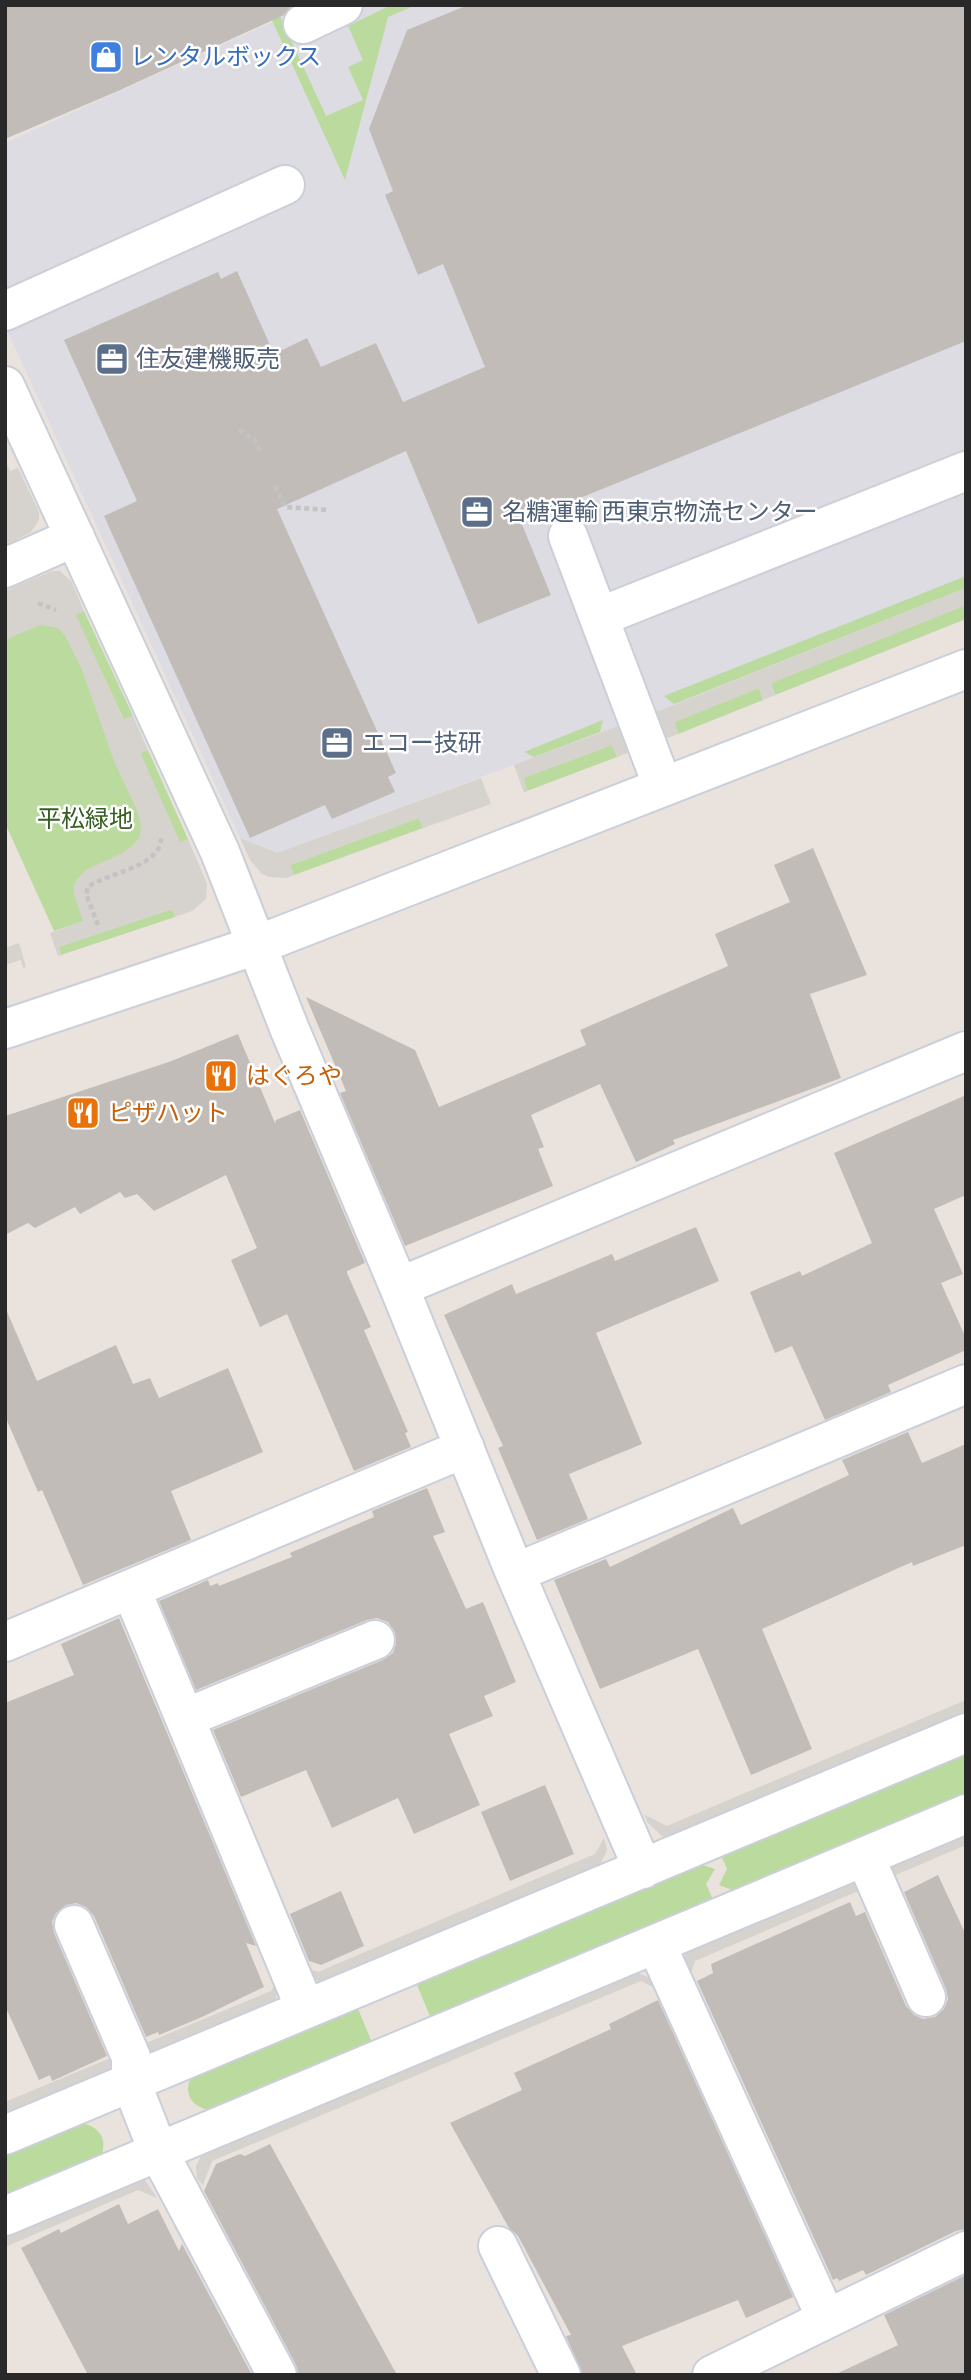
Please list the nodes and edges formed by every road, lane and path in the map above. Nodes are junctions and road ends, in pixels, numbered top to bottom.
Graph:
1 (343, 5) edge
2 (303, 23) dead end
3 (285, 185) dead end
4 (5, 311) edge
5 (5, 386) edge
6 (239, 430) dead end
7 (261, 454) dead end
8 (966, 471) edge
9 (275, 486) dead end
10 (328, 510) dead end
11 (568, 536) dead end
12 (75, 537) junction
13 (5, 568) edge
14 (599, 617) junction
15 (966, 669) edge
16 (663, 787) junction
17 (156, 827) dead end
18 (98, 925) dead end
19 (257, 944) junction
20 (5, 1029) edge
21 (966, 1051) edge
22 (400, 1287) junction
23 (966, 1384) edge
24 (465, 1448) junction
25 (515, 1573) junction
26 (131, 1589) junction
27 (375, 1640) dead end
28 (5, 1642) edge
29 (185, 1718) junction
30 (966, 1733) edge
31 (966, 1814) edge
32 (864, 1857) junction
33 (643, 1869) junction
34 (74, 1925) dead end
35 (656, 1944) junction
36 (926, 1997) dead end
37 (305, 2008) junction
38 (131, 2082) junction
39 (5, 2135) edge
40 (158, 2151) junction
41 (5, 2216) edge
42 (498, 2246) dead end
43 (966, 2251) edge
44 (826, 2318) junction
45 (728, 2371) edge
46 (276, 2375) edge
47 (561, 2375) edge

1 - 2 street
3 - 4 street
5 - 12 street
6 - 7 path
8 - 14 street
9 - 10 path
11 - 14 street
12 - 13 street
12 - 19 street
14 - 16 street
15 - 16 street
16 - 19 street
17 - 18 path
19 - 20 street
19 - 22 street
21 - 22 street
22 - 24 street
23 - 25 street
24 - 25 street
24 - 26 street
25 - 33 street
26 - 28 street
26 - 29 street
27 - 29 street
29 - 37 street
30 - 33 street
31 - 32 street
32 - 35 street
32 - 36 street
33 - 37 street
34 - 38 street
35 - 40 street
35 - 44 street
37 - 38 street
38 - 39 street
38 - 40 street
40 - 41 street
40 - 46 street
42 - 47 street
43 - 44 street
44 - 45 street

